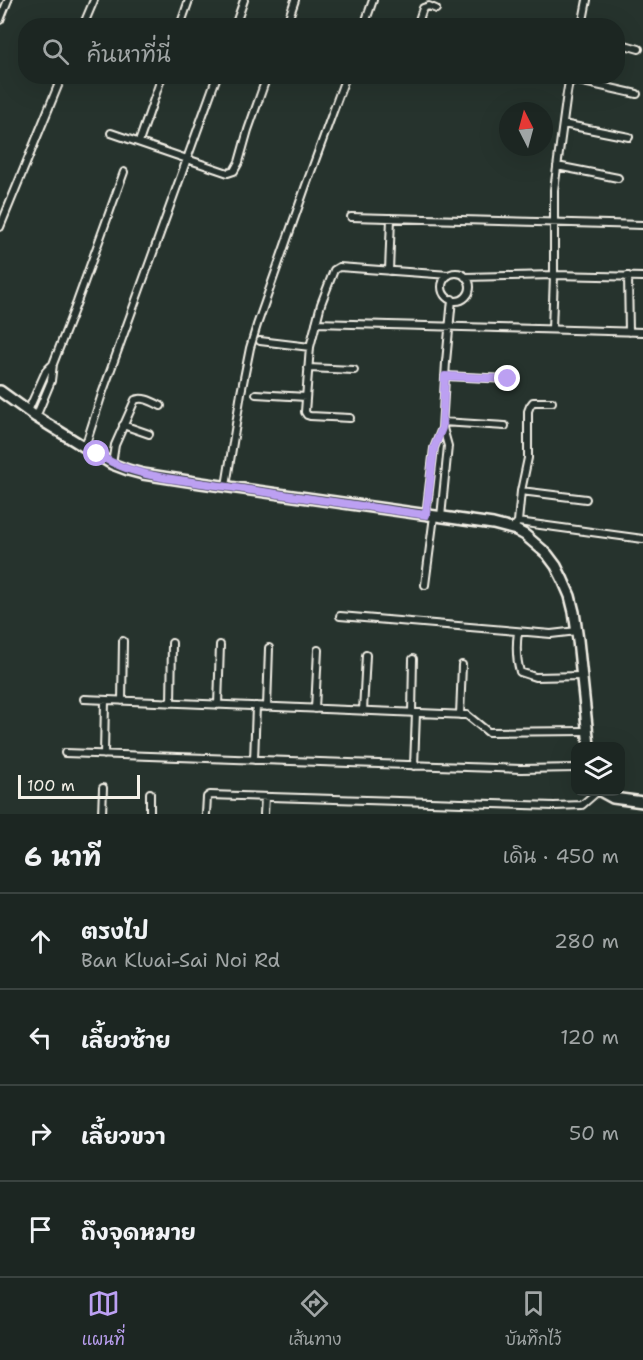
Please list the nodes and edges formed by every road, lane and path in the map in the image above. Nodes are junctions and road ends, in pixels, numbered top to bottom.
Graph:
1 (8, 0) edge
2 (94, 0) edge
3 (189, 0) edge
4 (244, 0) edge
5 (295, 0) edge
6 (373, 0) edge
7 (588, 0) edge
8 (436, 9) dead end
9 (86, 18) edge
10 (183, 18) edge
11 (238, 18) edge
12 (289, 18) edge
13 (367, 18) edge
14 (420, 18) edge
15 (584, 18) edge
16 (0, 20) edge
17 (625, 45) edge
18 (639, 49) dead end
19 (59, 84) edge
20 (159, 84) edge
21 (214, 84) edge
22 (264, 84) edge
23 (343, 84) edge
24 (569, 84) edge
25 (596, 84) edge
26 (638, 94) dead end
27 (562, 124) junction
28 (111, 133) dead end
29 (629, 137) dead end
30 (139, 142) junction
31 (187, 158) junction
32 (557, 166) junction
33 (124, 172) dead end
34 (618, 178) dead end
35 (351, 217) dead end
36 (391, 218) junction
37 (554, 222) junction
38 (643, 225) edge
39 (0, 227) edge
40 (389, 271) junction
41 (449, 275) junction
42 (554, 275) junction
43 (628, 276) junction
44 (465, 277) junction
45 (643, 277) edge
46 (452, 299) junction
47 (316, 323) junction
48 (449, 327) junction
49 (552, 329) junction
50 (629, 332) junction
51 (643, 332) edge
52 (260, 341) dead end
53 (310, 347) junction
54 (53, 364) junction
55 (308, 368) junction
56 (354, 370) dead end
57 (445, 376) junction
58 (508, 379) dead end
59 (0, 392) edge
60 (256, 394) dead end
61 (306, 397) junction
62 (552, 402) dead end
63 (161, 406) dead end
64 (32, 414) junction
65 (350, 418) dead end
66 (123, 425) junction
67 (443, 425) junction
68 (505, 426) dead end
69 (149, 434) dead end
70 (85, 447) junction
71 (112, 464) junction
72 (226, 486) junction
73 (521, 490) junction
74 (586, 500) dead end
75 (434, 516) junction
76 (515, 525) junction
77 (643, 539) edge
78 (425, 585) dead end
79 (340, 616) dead end
80 (577, 631) junction
81 (518, 632) junction
82 (123, 641) dead end
83 (172, 643) dead end
84 (220, 645) dead end
85 (269, 648) dead end
86 (318, 650) dead end
87 (366, 655) dead end
88 (413, 660) dead end
89 (462, 665) dead end
90 (582, 676) junction
91 (84, 699) dead end
92 (105, 700) junction
93 (122, 701) junction
94 (171, 703) junction
95 (218, 705) junction
96 (256, 706) junction
97 (267, 707) junction
98 (315, 709) junction
99 (363, 711) junction
100 (414, 713) junction
101 (460, 715) junction
102 (588, 731) junction
103 (589, 742) edge
104 (66, 753) dead end
105 (104, 754) junction
106 (254, 760) junction
107 (414, 766) junction
108 (571, 768) edge
109 (103, 788) dead end
110 (150, 793) dead end
111 (265, 796) junction
112 (594, 796) edge
113 (608, 796) edge
114 (643, 802) edge
115 (102, 814) edge
116 (150, 814) edge
117 (206, 814) edge
118 (264, 814) edge

1 - 16 street
2 - 9 street
3 - 10 street
4 - 11 street
5 - 12 street
6 - 13 street
7 - 15 street
8 - 14 street
17 - 18 street
19 - 39 street
20 - 30 street
21 - 31 street
22 - 31 street
23 - 72 street
24 - 27 street
25 - 26 street
27 - 29 street
27 - 32 street
28 - 30 street
30 - 31 street
31 - 70 street
32 - 34 street
32 - 37 street
33 - 54 street
35 - 36 street
36 - 37 street
36 - 40 street
37 - 38 street
37 - 42 street
40 - 41 street
40 - 47 street
41 - 44 street
41 - 46 street
42 - 43 street
42 - 44 street
42 - 49 street
43 - 45 street
43 - 50 street
44 - 46 street
46 - 48 street
47 - 48 street
47 - 53 street
48 - 49 street
48 - 57 street
49 - 50 street
50 - 51 street
52 - 53 street
53 - 55 street
54 - 64 street
54 - 64 street
55 - 56 street
55 - 61 street
57 - 58 street
57 - 67 street
59 - 64 street
60 - 61 street
61 - 65 street
62 - 73 street
63 - 66 street
64 - 70 street
66 - 69 street
66 - 71 street
67 - 68 street
67 - 75 street
67 - 75 street
70 - 71 street
71 - 72 street
72 - 75 street
73 - 74 street
73 - 76 street
75 - 76 street
75 - 78 street
76 - 77 street
76 - 80 street
79 - 81 street
80 - 81 street
80 - 90 street
81 - 90 street
82 - 93 street
83 - 94 street
84 - 95 street
85 - 97 street
86 - 98 street
87 - 99 street
88 - 100 street
89 - 101 street
90 - 102 street
91 - 92 street
92 - 93 street
92 - 105 street
93 - 94 street
94 - 95 street
95 - 96 street
96 - 97 street
96 - 106 street
97 - 98 street
98 - 99 street
99 - 100 street
100 - 101 street
100 - 107 street
101 - 102 street
102 - 103 street
104 - 105 street
105 - 106 street
106 - 107 street
107 - 108 street
109 - 115 street
110 - 116 street
111 - 112 street
111 - 117 street
111 - 118 street
113 - 114 street

